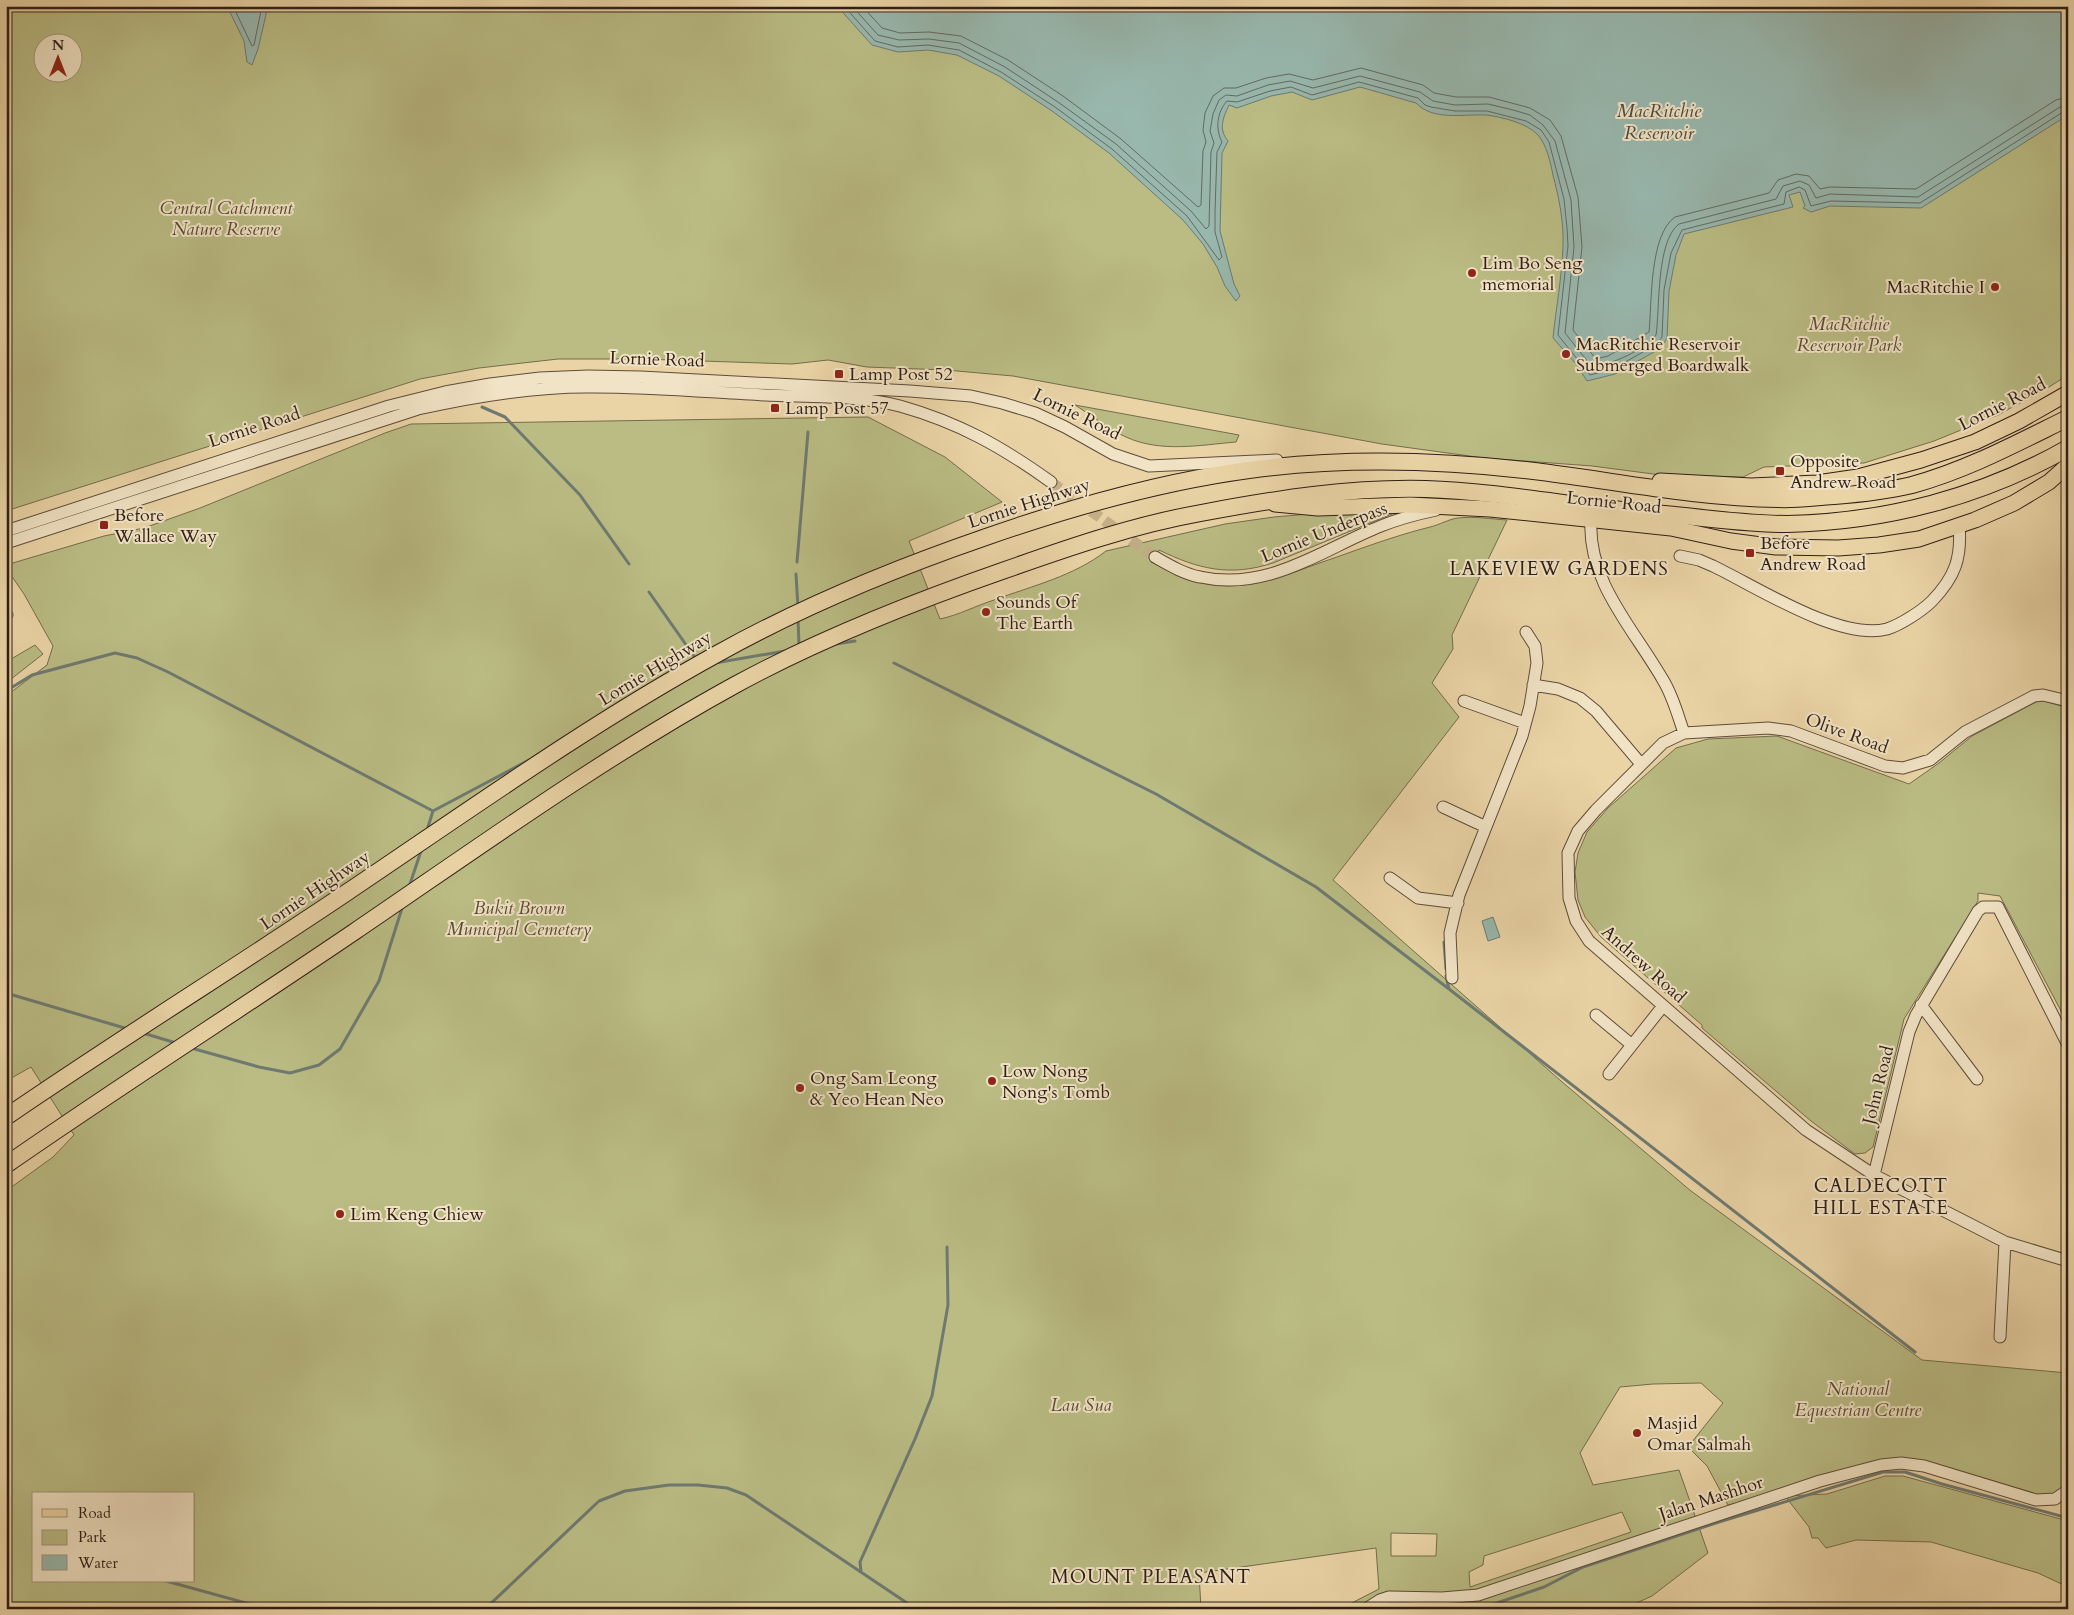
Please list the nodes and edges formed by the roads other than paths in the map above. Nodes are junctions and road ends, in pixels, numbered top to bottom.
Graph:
1 (2068, 393) edge
2 (2068, 418) edge
3 (277, 441) junction
4 (2068, 448) edge
5 (284, 451) junction
6 (1411, 461) joint
7 (1314, 463) junction
8 (2068, 465) edge
9 (1539, 472) junction
10 (1052, 482) tunnel mouth
11 (1261, 502) junction
12 (1450, 507) junction
13 (1591, 519) junction
14 (1959, 525) junction
15 (6, 531) edge
16 (6, 543) edge
17 (1680, 556) dead end
18 (1155, 558) tunnel mouth
19 (1526, 632) dead end
20 (1534, 685) junction
21 (1464, 701) dead end
22 (2068, 701) edge
23 (1525, 723) junction
24 (1684, 733) junction
25 (1641, 764) junction
26 (1443, 807) dead end
27 (1486, 826) junction
28 (1390, 878) dead end
29 (1458, 903) junction
30 (1452, 978) dead end
31 (1921, 1004) junction
32 (1663, 1006) junction
33 (1596, 1014) dead end
34 (2068, 1044) edge
35 (1632, 1045) junction
36 (1609, 1074) dead end
37 (1977, 1079) dead end
38 (50, 1087) junction
39 (6, 1102) edge
40 (6, 1117) edge
41 (6, 1165) edge
42 (1874, 1175) junction
43 (2005, 1242) junction
44 (2068, 1261) edge
45 (2000, 1337) dead end
46 (2068, 1490) edge
47 (1366, 1609) edge

1 - 9 main road, Lornie Road
2 - 9 highway, Lornie Road
3 - 5 street
3 - 7 street, Lornie Road
3 - 15 street, Lornie Road
4 - 11 highway, Lornie Road
5 - 10 street, Lornie Road
5 - 16 street, Lornie Road
6 - 7 highway, Lornie Highway
6 - 9 highway, Lornie Road
7 - 38 highway, Lornie Highway
8 - 14 main road, Lornie Road
11 - 12 main road, Lornie Road
11 - 41 highway
12 - 13 main road, Lornie Road
12 - 18 street, Lornie Underpass
13 - 14 main road, Lornie Road
13 - 24 street
14 - 17 street
19 - 20 street
20 - 23 street
20 - 25 street
21 - 23 street
22 - 24 street, Olive Road
23 - 27 street
24 - 25 street, Andrew Road
25 - 32 street, Andrew Road
26 - 27 street
27 - 29 street
28 - 29 street
29 - 30 street
31 - 34 street, John Road
31 - 37 street
31 - 42 street, John Road
32 - 35 street
32 - 42 street, Andrew Road
33 - 35 street
35 - 36 street
38 - 39 highway
38 - 40 highway, Lornie Highway
42 - 43 street, Andrew Road
43 - 44 street, Andrew Road
43 - 45 street
46 - 47 street, Jalan Mashhor

